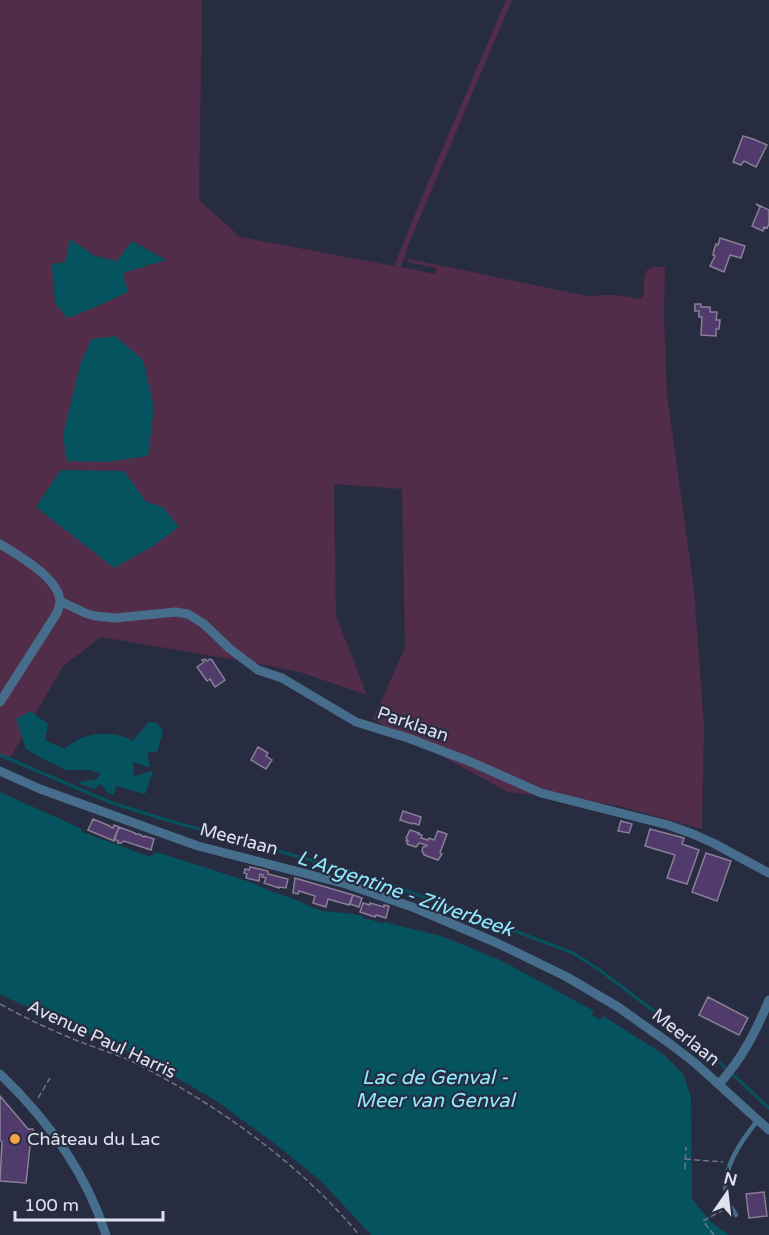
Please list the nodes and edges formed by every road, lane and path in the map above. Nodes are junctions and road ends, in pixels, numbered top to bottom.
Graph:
1 (0, 544) edge
2 (60, 601) junction
3 (0, 702) edge
4 (0, 771) edge
5 (769, 873) edge
6 (769, 1000) edge
7 (0, 1004) edge
8 (0, 1074) edge
9 (50, 1078) dead end
10 (719, 1084) junction
11 (33, 1108) junction
12 (758, 1120) junction
13 (769, 1130) edge
14 (686, 1147) dead end
15 (685, 1159) junction
16 (730, 1165) junction
17 (685, 1169) dead end
18 (730, 1206) junction
19 (736, 1215) dead end
20 (106, 1235) edge
21 (359, 1235) edge
22 (714, 1235) edge

1 - 2 street
2 - 3 street
2 - 5 street, Parklaan
4 - 10 street, Meerlaan
6 - 10 street
7 - 21 path, Avenue Paul Harris
8 - 11 street
9 - 11 path
10 - 12 street, Meerlaan
11 - 20 street
12 - 13 street, Meerlaan
12 - 16 lane
14 - 15 path
15 - 16 path
15 - 17 path
16 - 18 lane
18 - 19 lane
18 - 22 path

